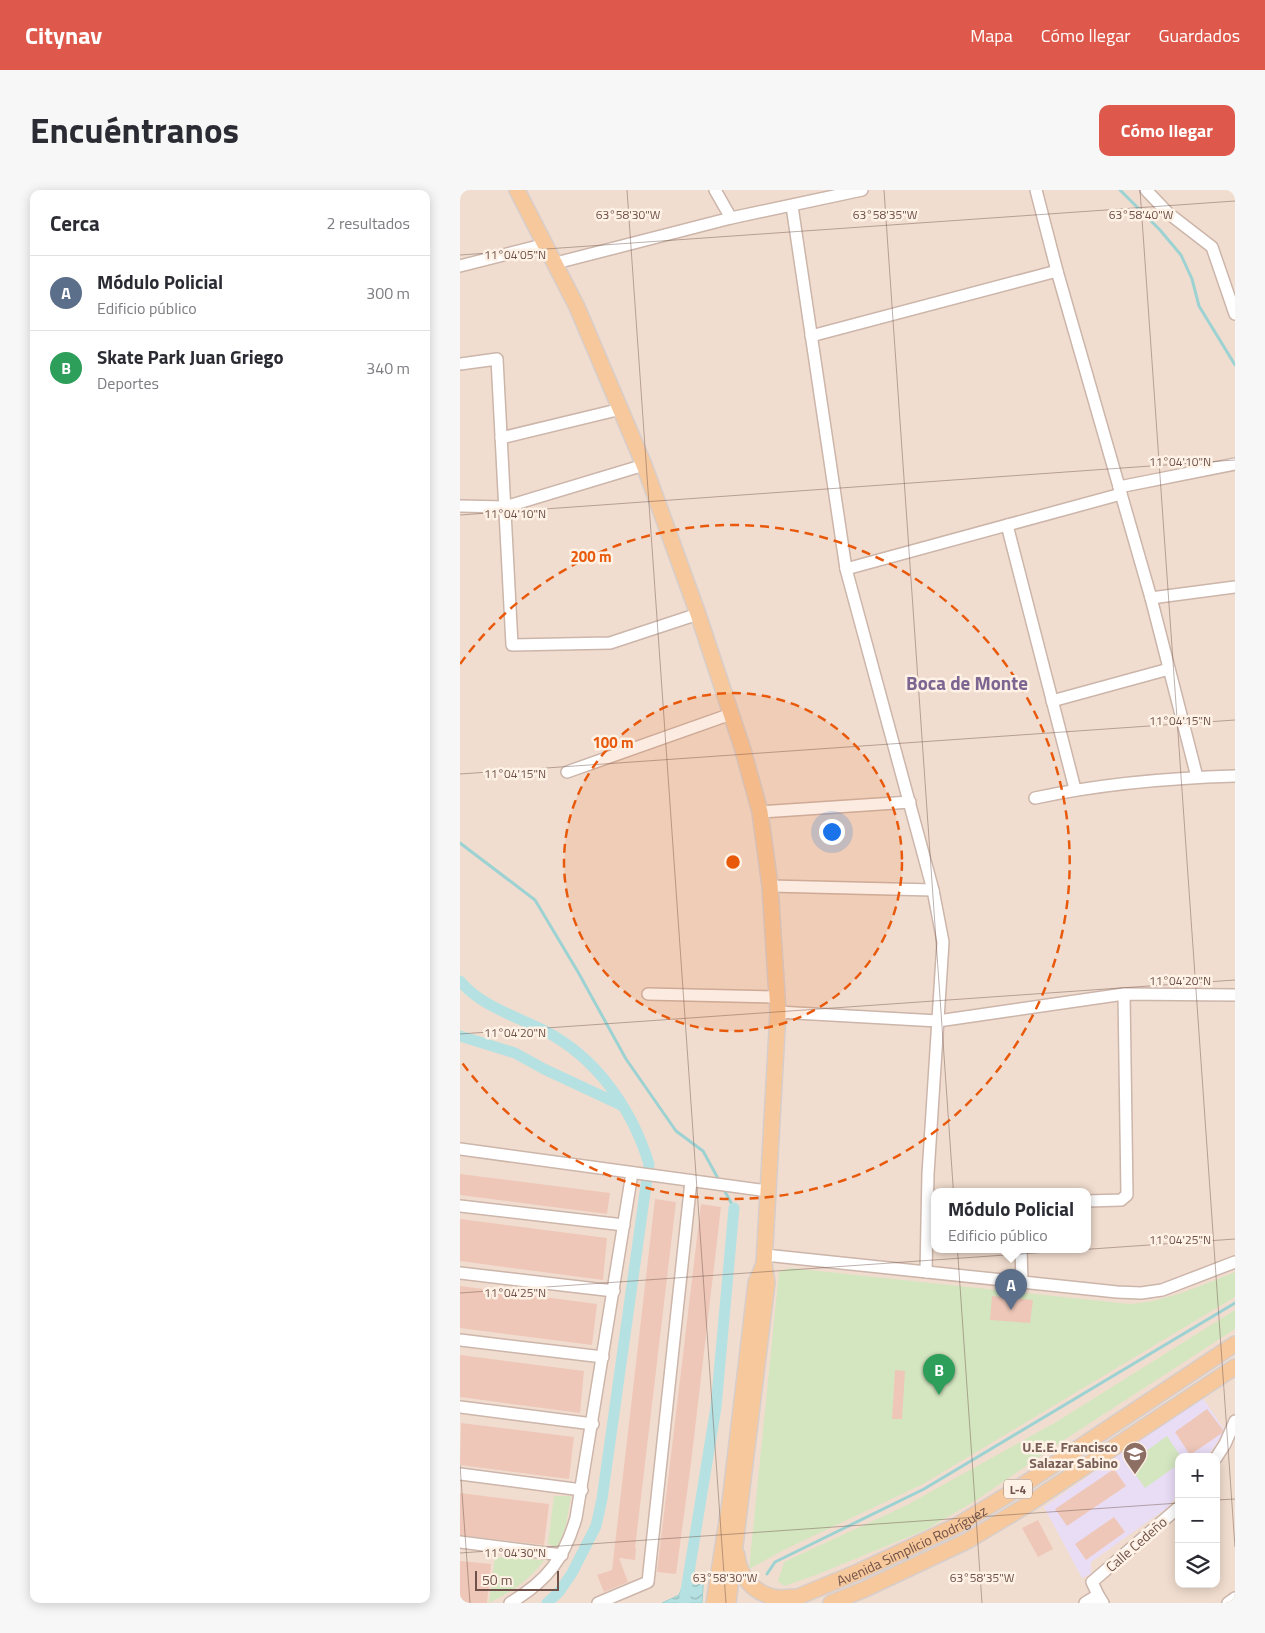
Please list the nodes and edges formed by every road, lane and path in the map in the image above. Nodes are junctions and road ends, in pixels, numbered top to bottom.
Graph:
1 (517, 190) edge
2 (716, 190) edge
3 (862, 190) edge
4 (1036, 190) edge
5 (1146, 190) edge
6 (792, 206) junction
7 (731, 218) junction
8 (546, 244) junction
9 (556, 263) junction
10 (460, 266) edge
11 (1057, 270) junction
12 (1235, 314) edge
13 (811, 336) junction
14 (460, 364) edge
15 (621, 409) junction
16 (501, 438) junction
17 (1235, 464) edge
18 (644, 465) junction
19 (1120, 491) junction
20 (460, 506) edge
21 (505, 507) junction
22 (1007, 525) junction
23 (846, 569) junction
24 (1235, 587) edge
25 (1151, 598) junction
26 (698, 614) junction
27 (1169, 669) junction
28 (1052, 701) junction
29 (731, 714) junction
30 (567, 772) dead end
31 (1235, 776) edge
32 (1196, 777) junction
33 (1075, 789) junction
34 (1035, 798) dead end
35 (910, 802) junction
36 (760, 812) junction
37 (770, 886) junction
38 (933, 890) junction
39 (648, 994) dead end
40 (1124, 994) junction
41 (1235, 995) edge
42 (778, 1005) junction
43 (938, 1021) junction
44 (460, 1148) edge
45 (633, 1173) junction
46 (691, 1181) junction
47 (768, 1191) junction
48 (1091, 1201) edge
49 (460, 1206) edge
50 (624, 1226) junction
51 (1021, 1253) edge
52 (764, 1260) junction
53 (1235, 1262) edge
54 (926, 1272) junction
55 (460, 1273) edge
56 (1022, 1282) junction
57 (614, 1291) junction
58 (460, 1340) edge
59 (1235, 1344) edge
60 (603, 1357) junction
61 (1235, 1366) edge
62 (460, 1407) edge
63 (1235, 1422) edge
64 (593, 1424) junction
65 (1219, 1453) edge
66 (460, 1474) edge
67 (582, 1490) junction
68 (1175, 1510) edge
69 (460, 1542) edge
70 (736, 1544) junction
71 (562, 1554) junction
72 (799, 1596) junction
73 (1235, 1598) edge
74 (1100, 1599) edge
75 (510, 1603) edge
76 (598, 1603) edge
77 (714, 1603) edge
78 (728, 1603) edge
79 (783, 1603) edge
80 (831, 1603) edge
81 (1084, 1603) edge
82 (1228, 1603) edge

1 - 8 main road
2 - 7 street
3 - 6 street
4 - 11 street
5 - 12 street
6 - 7 street
6 - 13 street
7 - 9 street
8 - 9 main road
8 - 10 street
9 - 15 main road
11 - 13 street
11 - 19 street
13 - 23 street
14 - 16 street
15 - 16 street
15 - 18 main road
16 - 21 street
17 - 19 street
18 - 21 street
18 - 26 main road
19 - 22 street
19 - 25 street
20 - 21 street
21 - 26 street
22 - 23 street
22 - 28 street
23 - 35 street
24 - 25 street
25 - 27 street
26 - 29 main road
27 - 28 street
27 - 32 street
28 - 33 street
29 - 30 street
29 - 36 main road
31 - 32 street
32 - 33 street
33 - 34 street
35 - 36 street
35 - 38 street
36 - 37 main road
37 - 38 street
37 - 42 main road
38 - 43 street
39 - 42 street
40 - 41 street
40 - 43 street
40 - 48 street
42 - 43 street
42 - 47 main road
43 - 54 street
44 - 45 street
45 - 46 street
45 - 50 street
46 - 47 street
46 - 76 street
47 - 52 main road
49 - 50 street
50 - 57 street
51 - 56 street
52 - 54 street
52 - 70 main road
52 - 77 main road
53 - 56 street
54 - 56 street
55 - 57 street
57 - 60 street
58 - 60 street
59 - 72 main road, Avenida Simplicio Rodríguez / L-4
60 - 64 street
61 - 80 main road, Avenida Simplicio Rodríguez / L-4
62 - 64 street
63 - 65 street
64 - 67 street
66 - 67 street
67 - 71 street
68 - 74 street, Calle Cedeño
69 - 71 street
70 - 72 main road
70 - 78 main road
71 - 75 street
72 - 79 main road, Avenida Simplicio Rodríguez / L-4
73 - 82 street
74 - 81 street

